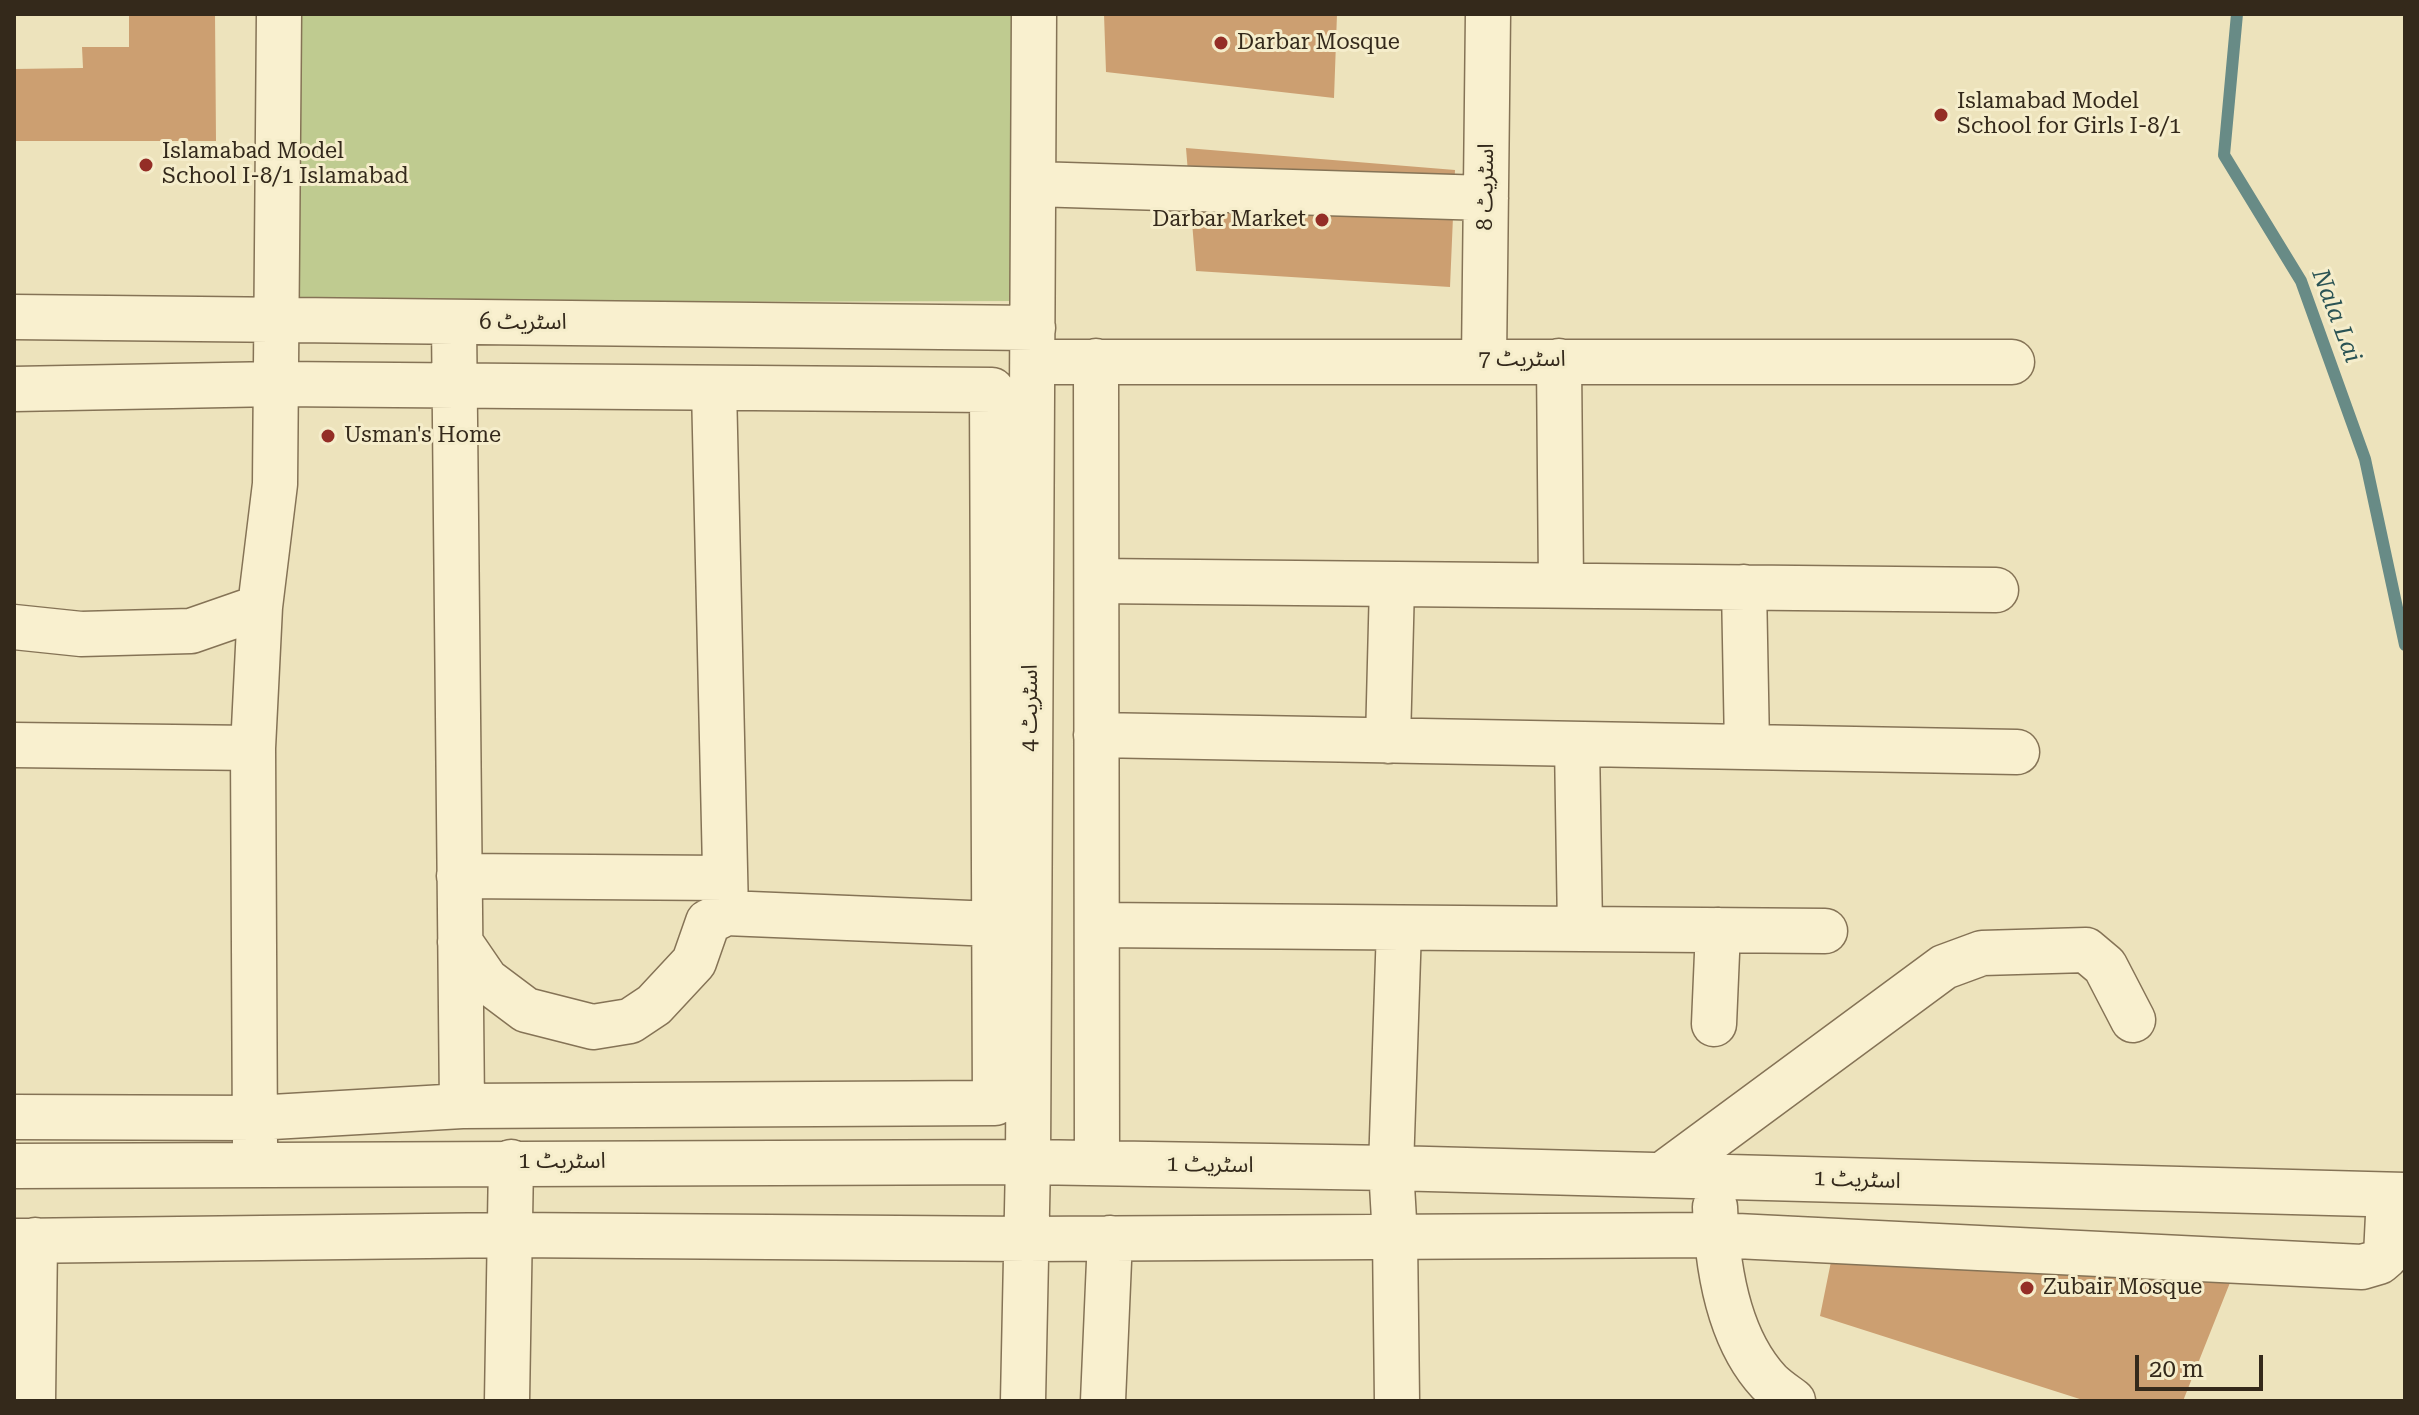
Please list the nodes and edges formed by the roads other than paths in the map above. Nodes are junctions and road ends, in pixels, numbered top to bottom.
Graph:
1 (279, 14) edge
2 (1034, 14) edge
3 (1488, 14) edge
4 (1034, 184) junction
5 (1486, 198) junction
6 (14, 317) edge
7 (278, 321) junction
8 (454, 323) junction
9 (1033, 345) junction
10 (1484, 360) junction
11 (1096, 361) junction
12 (1559, 361) junction
13 (2012, 362) dead end
14 (277, 384) junction
15 (454, 386) junction
16 (714, 388) junction
17 (14, 389) edge
18 (1097, 581) junction
19 (1392, 584) junction
20 (1561, 585) junction
21 (1744, 587) junction
22 (1996, 590) dead end
23 (260, 607) junction
24 (14, 627) edge
25 (1096, 735) junction
26 (1388, 741) junction
27 (1577, 744) junction
28 (14, 745) edge
29 (1747, 747) junction
30 (253, 748) junction
31 (2017, 752) dead end
32 (459, 876) junction
33 (725, 895) junction
34 (994, 924) junction
35 (1097, 925) junction
36 (1399, 928) junction
37 (1580, 929) junction
38 (1718, 930) junction
39 (1825, 931) dead end
40 (460, 942) junction
41 (2133, 1020) dead end
42 (1714, 1024) dead end
43 (462, 1106) junction
44 (14, 1117) edge
45 (255, 1118) junction
46 (511, 1162) junction
47 (1028, 1162) junction
48 (1097, 1163) junction
49 (255, 1164) junction
50 (14, 1166) edge
51 (1391, 1168) junction
52 (1662, 1175) junction
53 (1713, 1176) junction
54 (2397, 1195) edge
55 (510, 1235) junction
56 (1716, 1235) junction
57 (1395, 1237) junction
58 (1110, 1238) junction
59 (1027, 1239) junction
60 (25, 1240) edge
61 (33, 1401) edge
62 (507, 1401) edge
63 (1023, 1401) edge
64 (1103, 1401) edge
65 (1397, 1401) edge
66 (1793, 1401) edge

1 - 7 street
2 - 4 street, اسٹریٹ 4
3 - 5 street, اسٹریٹ 8
4 - 5 street
4 - 9 street, اسٹریٹ 4
5 - 10 street, اسٹریٹ 8
6 - 7 street, اسٹریٹ 6
7 - 8 street, اسٹریٹ 6
7 - 14 street
8 - 9 street, اسٹریٹ 6
8 - 15 street
9 - 11 street, اسٹریٹ 7
9 - 47 street, اسٹریٹ 4
10 - 11 street, اسٹریٹ 7
10 - 12 street, اسٹریٹ 7
11 - 18 street
12 - 13 street, اسٹریٹ 7
12 - 20 street
14 - 15 street
14 - 17 street
14 - 23 street
15 - 16 street
15 - 32 street
16 - 33 street
16 - 34 street
18 - 19 street
18 - 25 street
19 - 20 street
19 - 26 street
20 - 21 street
21 - 22 street
21 - 29 street
23 - 24 street
23 - 30 street
25 - 26 street
25 - 35 street
26 - 27 street
27 - 29 street
27 - 37 street
28 - 30 street
29 - 31 street
30 - 45 street
32 - 33 street
32 - 40 street
33 - 34 street
33 - 40 street
34 - 43 street
35 - 36 street
35 - 48 street
36 - 37 street
36 - 51 street
37 - 38 street
38 - 39 street
38 - 42 street
40 - 43 street
41 - 52 street
43 - 45 street
44 - 45 street
45 - 49 street
46 - 47 street, اسٹریٹ 1
46 - 49 street, اسٹریٹ 1
46 - 55 street
47 - 48 street, اسٹریٹ 1
47 - 59 street, اسٹریٹ 4
48 - 51 street, اسٹریٹ 1
49 - 50 street, اسٹریٹ 1
51 - 52 street, اسٹریٹ 1
51 - 57 street
52 - 53 street, اسٹریٹ 1
53 - 54 street, اسٹریٹ 1
53 - 56 street
54 - 56 street
55 - 59 street
55 - 60 street
55 - 62 street
56 - 57 street
56 - 66 street
57 - 58 street
57 - 65 street
58 - 59 street
58 - 64 street
59 - 63 street, اسٹریٹ 4
60 - 61 street

